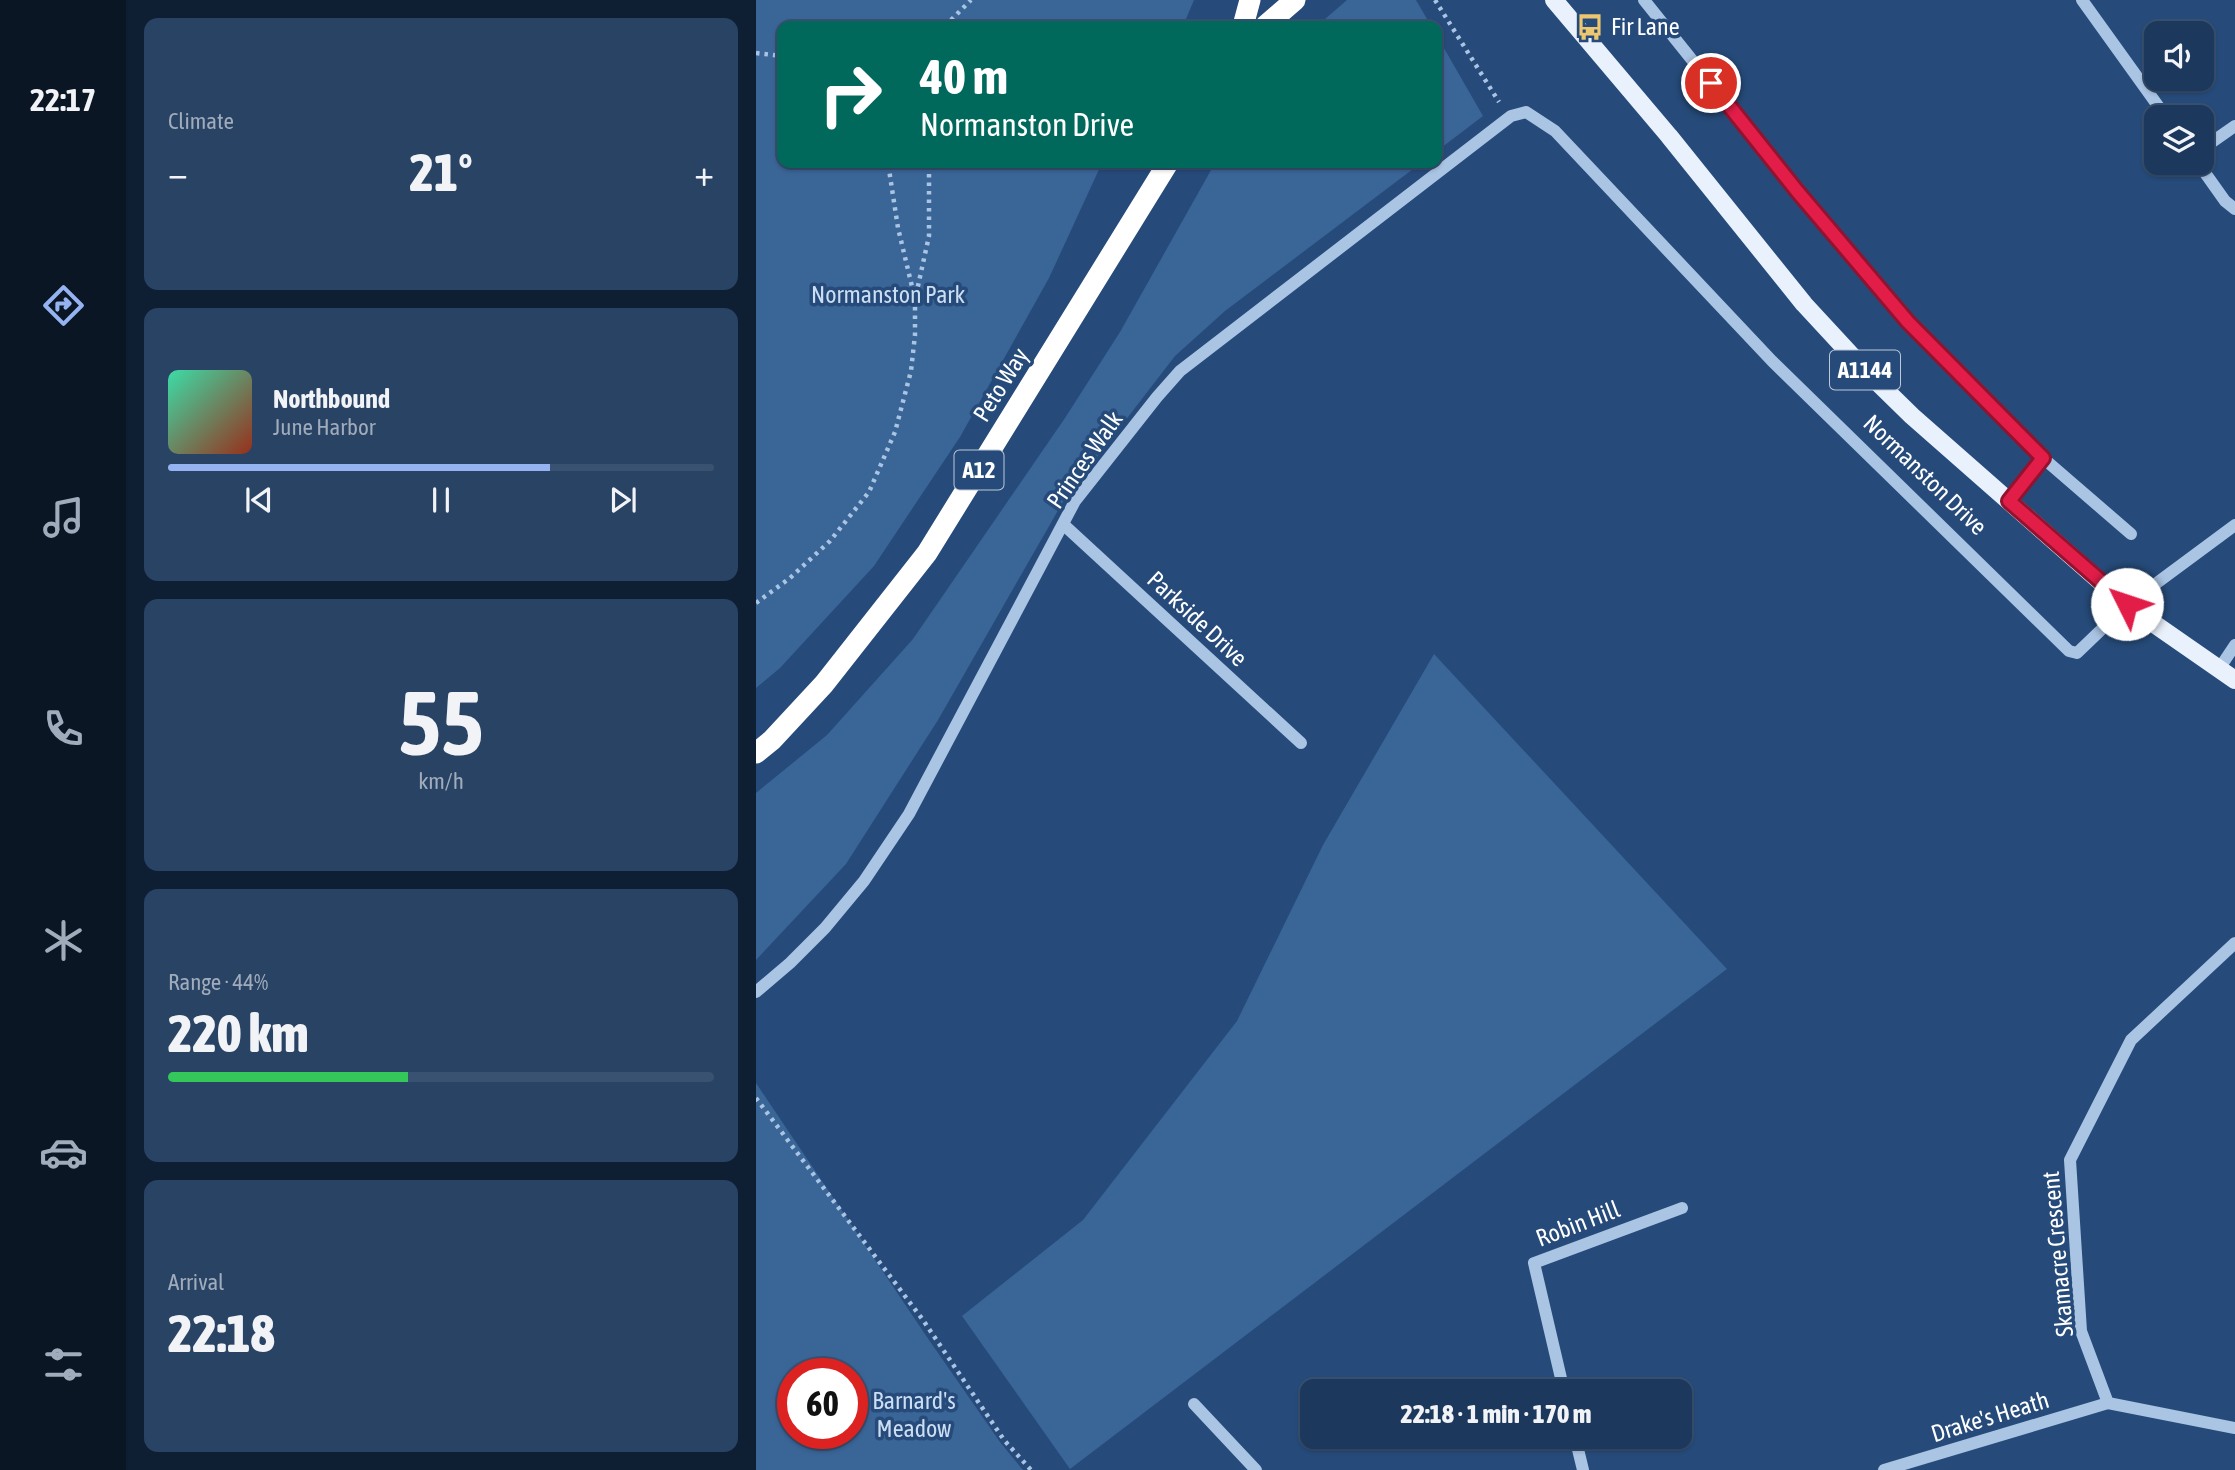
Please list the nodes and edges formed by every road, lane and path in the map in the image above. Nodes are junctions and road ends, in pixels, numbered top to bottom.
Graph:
1 (971, 0) edge
2 (1250, 0) edge
3 (1295, 0) edge
4 (1435, 0) edge
5 (1554, 0) edge
6 (1644, 0) edge
7 (2082, 0) edge
8 (950, 21) edge
9 (1244, 21) edge
10 (1271, 21) edge
11 (756, 52) edge
12 (777, 55) edge
13 (2157, 105) edge
14 (1511, 116) junction
15 (2235, 126) edge
16 (2214, 141) edge
17 (889, 168) edge
18 (929, 168) edge
19 (1165, 168) edge
20 (2207, 175) edge
21 (2235, 209) edge
22 (915, 299) junction
23 (2043, 458) junction
24 (2009, 501) junction
25 (1064, 525) junction
26 (2235, 525) edge
27 (2132, 534) dead end
28 (756, 603) edge
29 (2127, 604) junction
30 (2235, 645) edge
31 (2219, 669) junction
32 (2235, 680) edge
33 (1301, 743) dead end
34 (756, 753) edge
35 (2235, 943) edge
36 (756, 992) edge
37 (756, 1098) edge
38 (1682, 1208) dead end
39 (1561, 1379) edge
40 (1194, 1404) dead end
41 (2108, 1404) junction
42 (2235, 1428) edge
43 (1578, 1449) edge
44 (1031, 1470) edge
45 (1256, 1470) edge
46 (1583, 1470) edge
47 (1884, 1470) edge

1 - 8 path
2 - 9 highway
3 - 10 highway
4 - 14 path
5 - 24 main road, Normanston Drive / A1144
6 - 23 street
7 - 13 street
11 - 12 path
14 - 25 street, Princes Walk
14 - 29 street, Normanston Drive
15 - 16 street
17 - 22 path
18 - 22 path
19 - 34 highway, Peto Way / A12
20 - 21 street
22 - 28 path
23 - 24 street, Normanston Drive
23 - 27 street
24 - 29 main road, Normanston Drive / A1144
25 - 33 street, Parkside Drive
25 - 36 street, Princes Walk
26 - 29 street
29 - 31 main road, Normanston Drive / A1144
30 - 31 street
31 - 32 main road, Normanston Drive / A1144
35 - 41 street, Skamacre Crescent
37 - 44 path
38 - 39 street, Robin Hill
40 - 45 street
41 - 42 street
41 - 47 street, Drake's Heath
43 - 46 street

